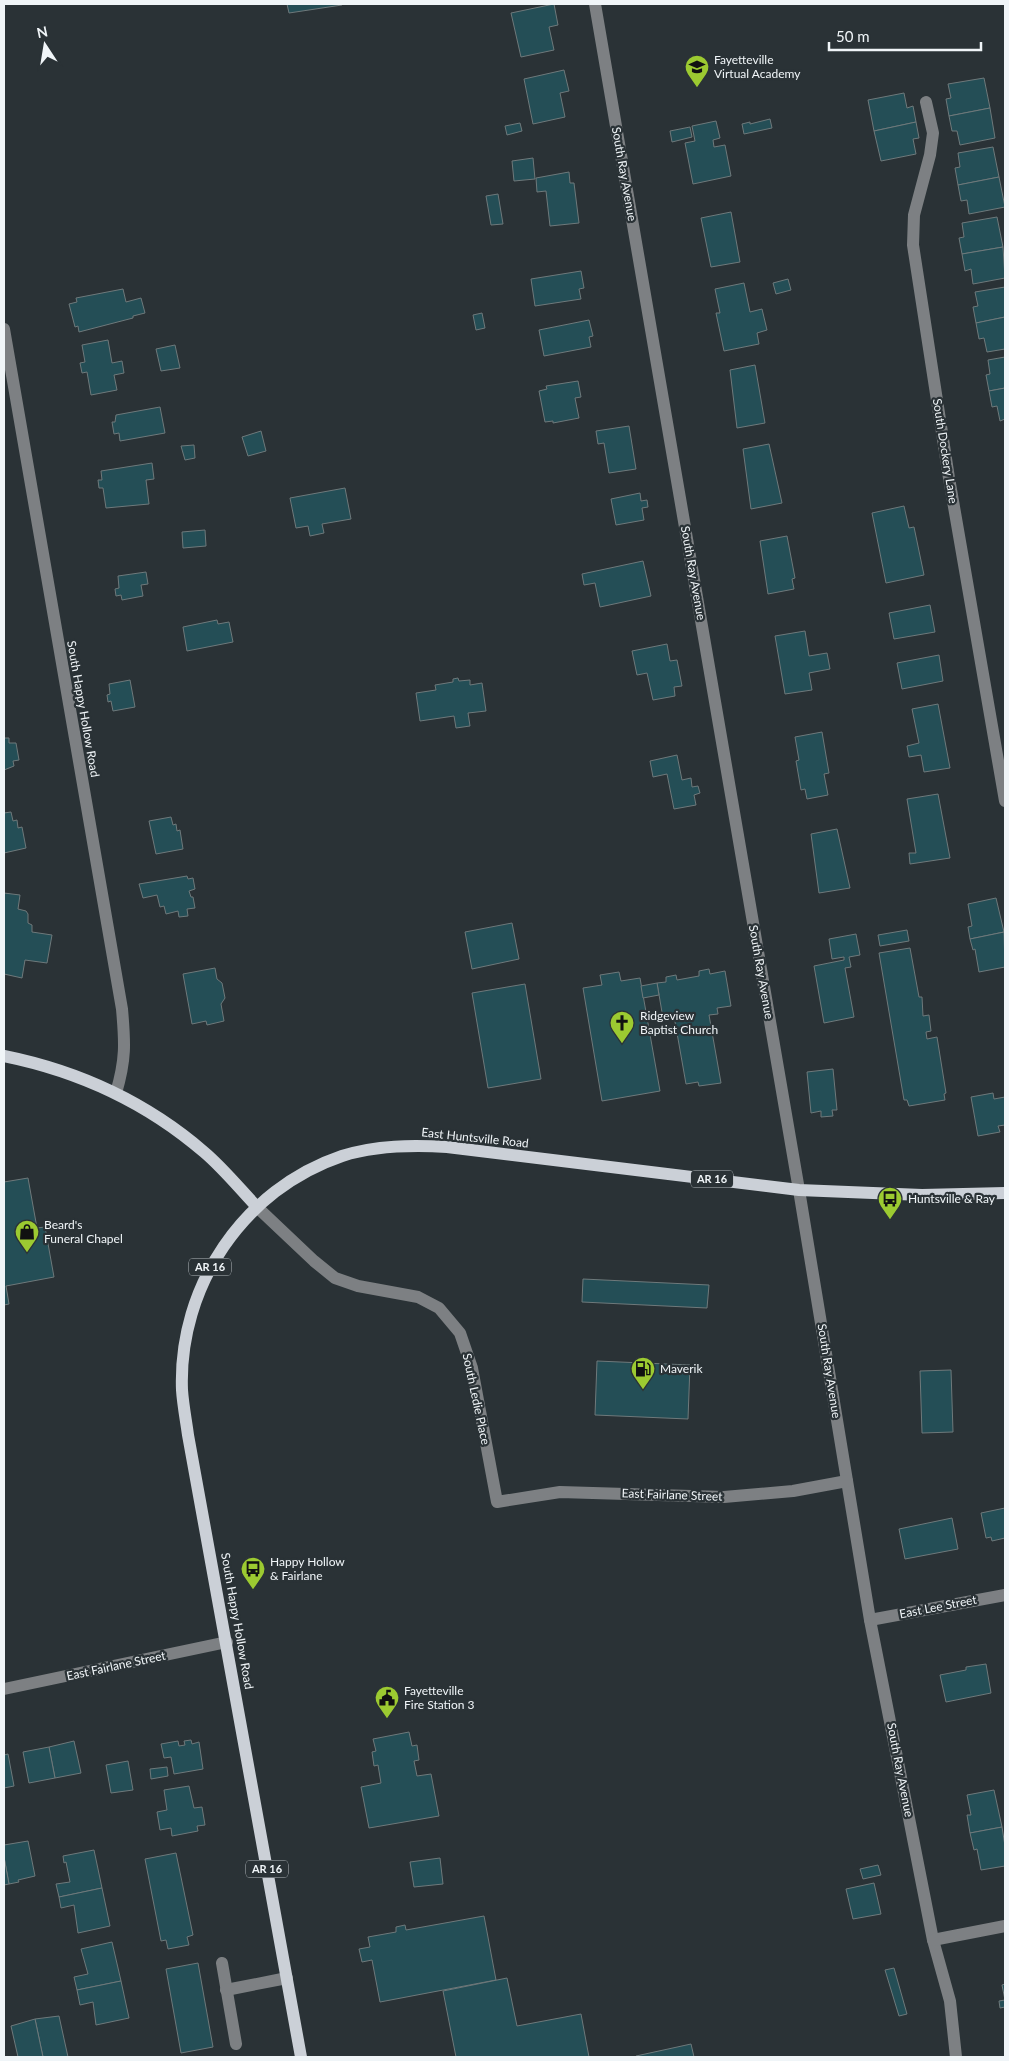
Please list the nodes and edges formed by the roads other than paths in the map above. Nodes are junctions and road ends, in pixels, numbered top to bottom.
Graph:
1 (595, 4) edge
2 (926, 102) dead end
3 (4, 329) edge
4 (1005, 801) edge
5 (4, 1056) edge
6 (116, 1093) junction
7 (799, 1190) junction
8 (1005, 1193) edge
9 (257, 1207) junction
10 (847, 1481) junction
11 (497, 1502) joint
12 (1005, 1595) edge
13 (870, 1620) junction
14 (228, 1642) junction
15 (4, 1689) edge
16 (1005, 1926) edge
17 (933, 1940) junction
18 (222, 1963) dead end
19 (287, 1978) junction
20 (226, 1990) junction
21 (236, 2044) dead end
22 (301, 2057) edge
23 (956, 2057) edge

1 - 7 street, South Ray Avenue
2 - 4 street, South Dockery Lane
3 - 6 street, South Happy Hollow Road
5 - 6 main road
6 - 9 main road
7 - 8 main road, East Huntsville Road / AR 16
7 - 9 main road, East Huntsville Road / AR 16
7 - 10 street, South Ray Avenue
9 - 11 street, South Ledie Place
9 - 14 main road, South Happy Hollow Road / AR 16
10 - 11 street, East Fairlane Street
10 - 13 street, South Ray Avenue
12 - 13 street, East Lee Street
13 - 17 street, South Ray Avenue
14 - 15 street, East Fairlane Street
14 - 19 main road, South Happy Hollow Road / AR 16
16 - 17 street
17 - 23 street, South Ray Avenue
18 - 20 street
19 - 20 street
19 - 22 main road, South Happy Hollow Road / AR 16
20 - 21 street

